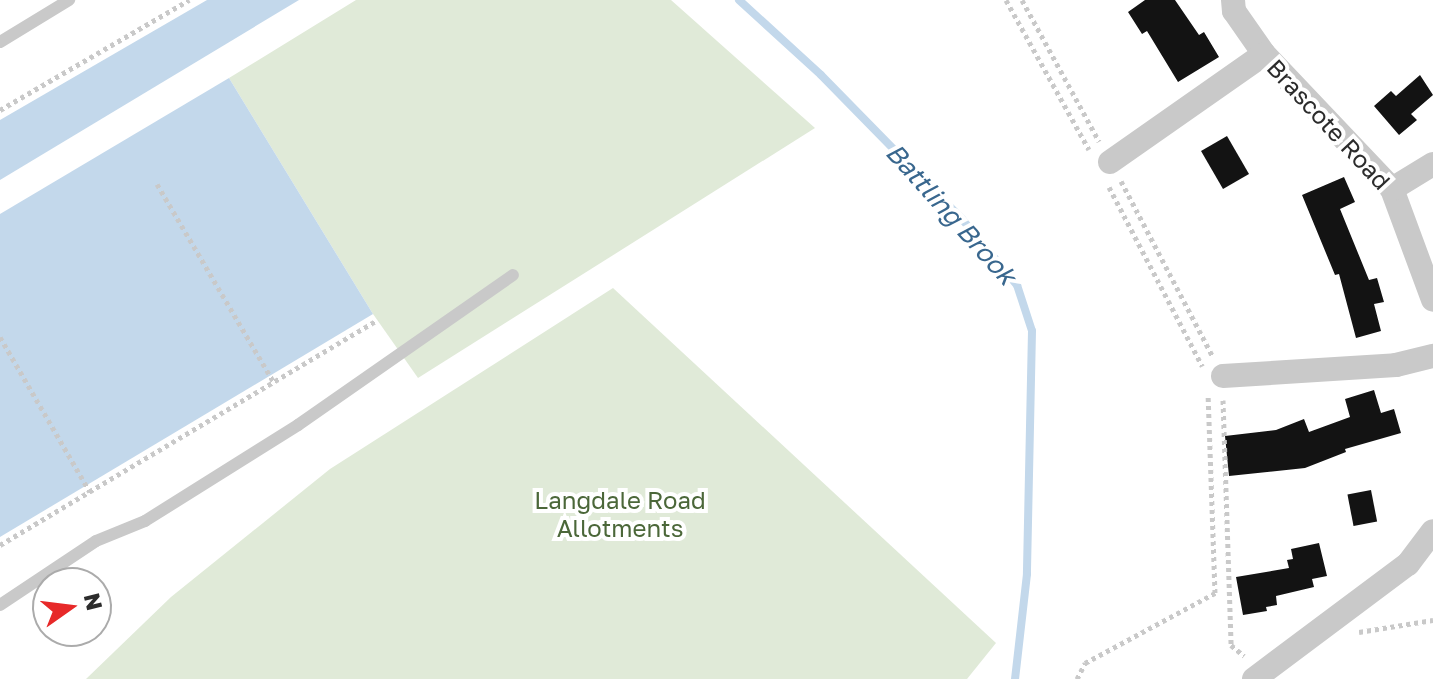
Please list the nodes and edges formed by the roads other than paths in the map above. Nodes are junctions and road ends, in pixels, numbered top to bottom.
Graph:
1 (69, 0) edge
2 (1233, 0) edge
3 (0, 42) edge
4 (1264, 54) junction
5 (1433, 164) edge
6 (1102, 166) road end
7 (1392, 189) junction
8 (513, 275) dead end
9 (1433, 300) edge
10 (1433, 356) edge
11 (1212, 380) road end
12 (1433, 531) edge
13 (0, 605) edge
14 (1259, 675) edge

1 - 3 lane
2 - 4 street, Brascote Road
4 - 6 street
4 - 7 street, Brascote Road
5 - 7 street
7 - 9 street, Brascote Road
8 - 13 lane
10 - 11 street
12 - 14 street

